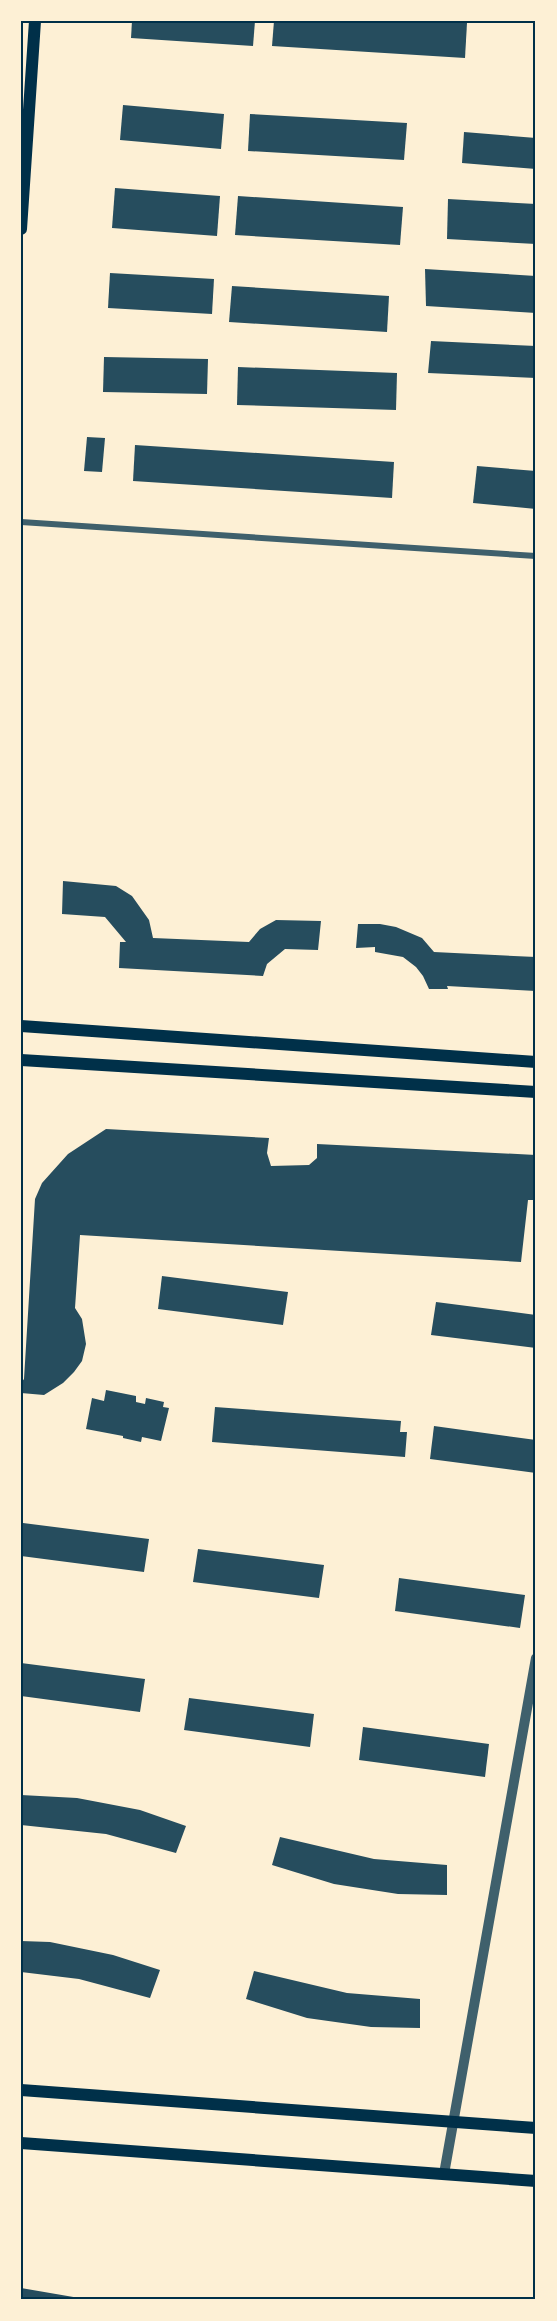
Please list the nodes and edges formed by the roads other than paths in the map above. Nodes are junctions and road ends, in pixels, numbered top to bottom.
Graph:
1 (35, 21) edge
2 (21, 229) edge
3 (21, 522) edge
4 (536, 556) edge
5 (21, 1026) edge
6 (21, 1060) edge
7 (536, 1062) edge
8 (536, 1092) edge
9 (536, 1658) edge
10 (21, 2090) edge
11 (453, 2122) junction
12 (536, 2128) edge
13 (21, 2143) edge
14 (444, 2174) junction
15 (536, 2181) edge

1 - 2 main road
3 - 4 street
5 - 7 main road
6 - 8 main road
9 - 11 street
10 - 11 main road
11 - 12 main road
11 - 14 street
13 - 14 main road
14 - 15 main road

